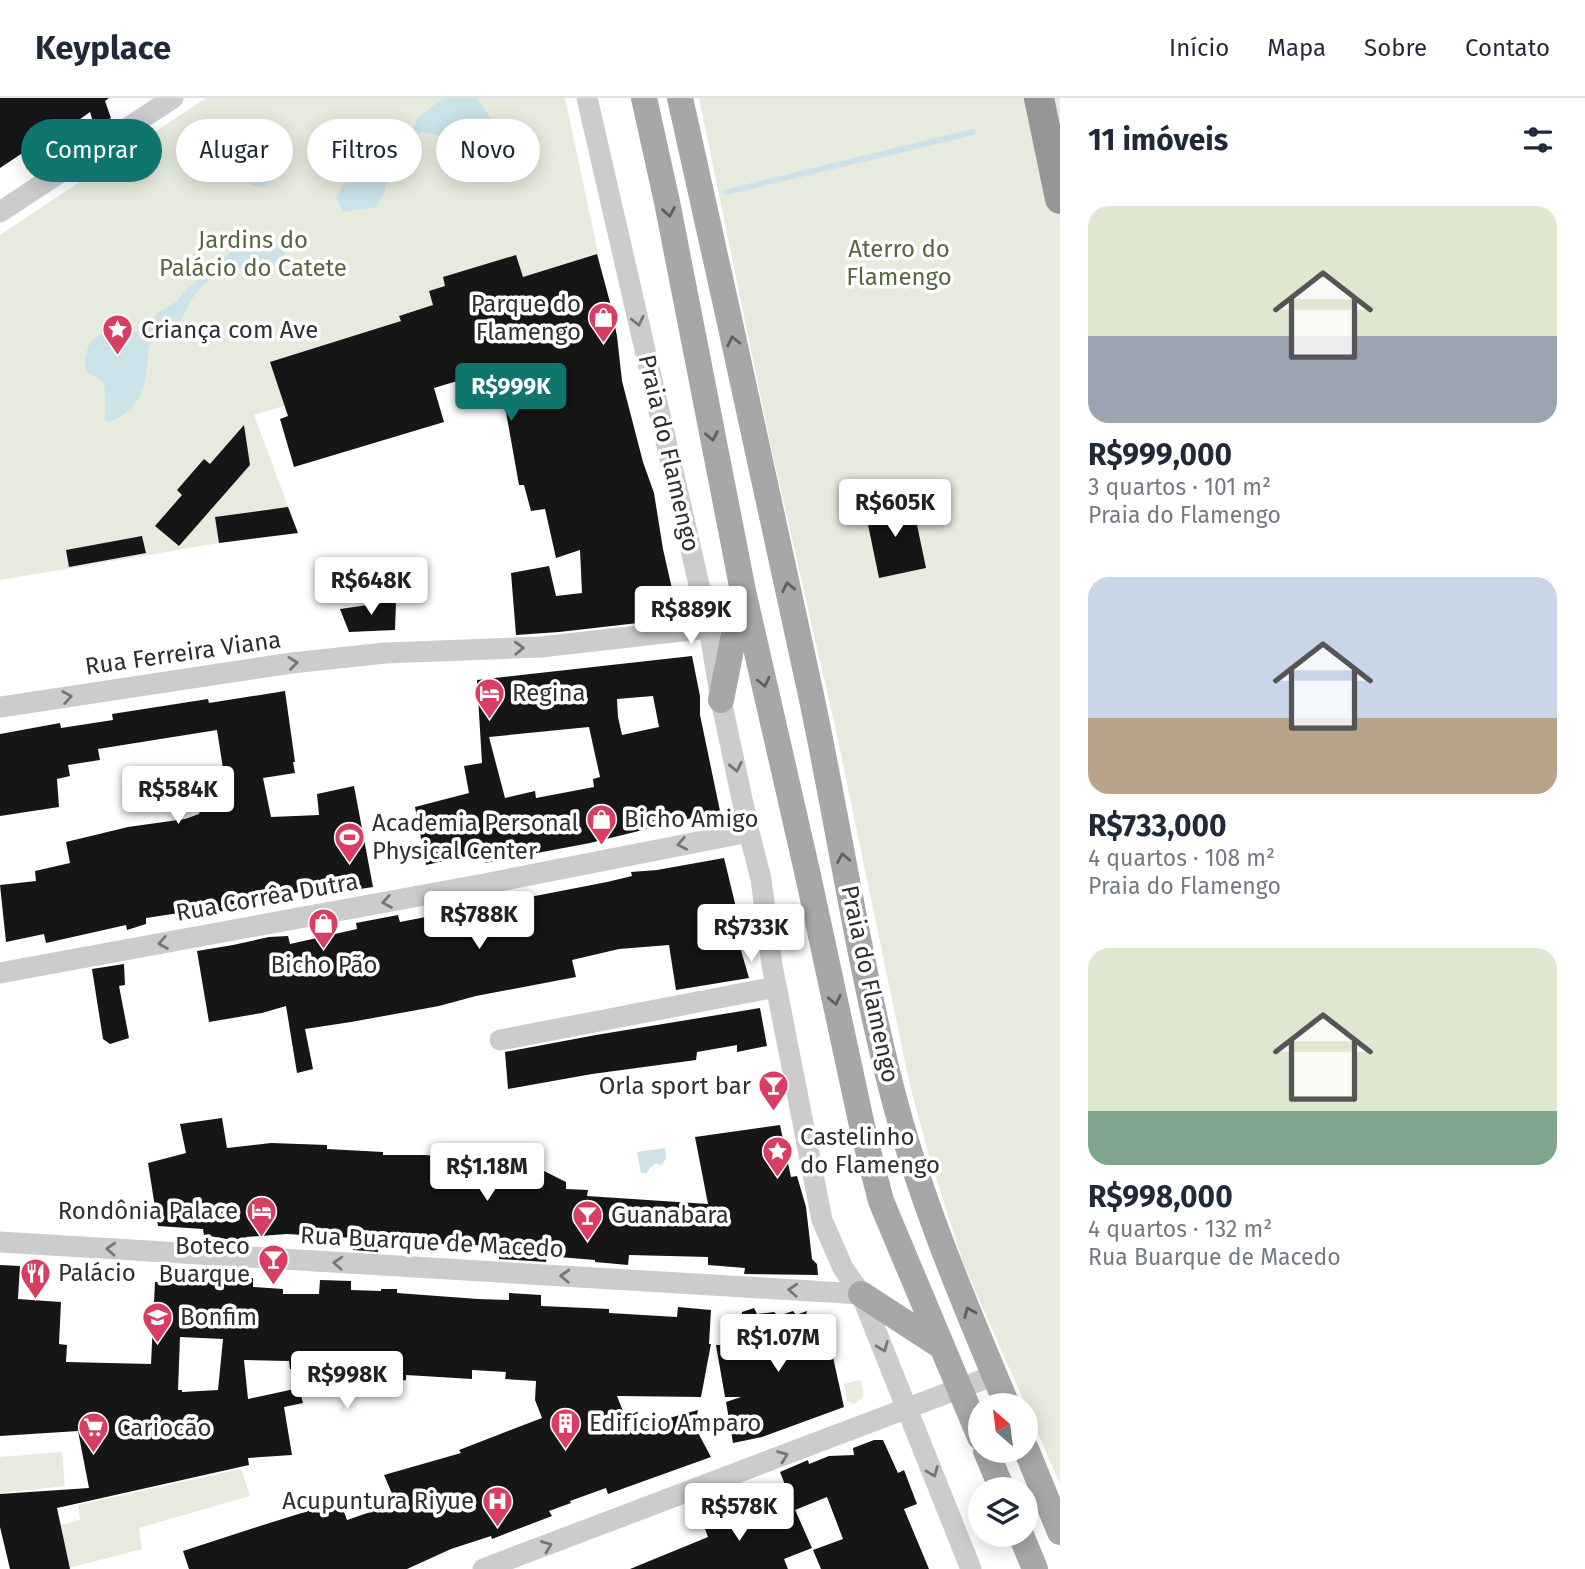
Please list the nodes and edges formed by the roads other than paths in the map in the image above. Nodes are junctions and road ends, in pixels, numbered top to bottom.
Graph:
1 (173, 98) edge
2 (587, 98) edge
3 (644, 98) edge
4 (680, 98) edge
5 (1039, 98) edge
6 (1060, 199) edge
7 (0, 212) edge
8 (743, 591) junction
9 (709, 628) junction
10 (721, 700) junction
11 (0, 707) edge
12 (749, 832) junction
13 (0, 973) edge
14 (776, 987) junction
15 (500, 1040) dead end
16 (0, 1242) edge
17 (861, 1294) junction
18 (941, 1346) junction
19 (995, 1375) junction
20 (960, 1388) junction
21 (1002, 1393) edge
22 (908, 1408) junction
23 (968, 1408) edge
24 (1032, 1463) edge
25 (1060, 1532) edge
26 (1026, 1547) edge
27 (517, 1563) edge
28 (483, 1569) edge
29 (971, 1569) edge
30 (1035, 1569) edge

1 - 7 street
2 -> 9 street, Praia do Flamengo
3 -> 8 main road, Praia do Flamengo
19 -> 4 main road, Praia do Flamengo
5 - 6 highway
8 - 10 main road
8 -> 18 main road, Praia do Flamengo
9 - 10 street, Praia do Flamengo
11 -> 9 street, Rua Ferreira Viana
10 -> 12 street, Praia do Flamengo
12 -> 13 street, Rua Corrêa Dutra
12 - 14 street, Praia do Flamengo
14 - 15 street
14 - 17 street, Praia do Flamengo
17 -> 16 street, Rua Buarque de Macedo
17 - 18 main road
17 -> 22 street, Praia do Flamengo
18 - 20 main road, Praia do Flamengo
19 - 20 street
19 - 21 main road, Praia do Flamengo
20 - 22 street
20 - 23 main road, Praia do Flamengo
27 -> 22 street
22 -> 29 street, Praia do Flamengo
24 - 25 main road
26 - 30 main road
27 - 28 street

